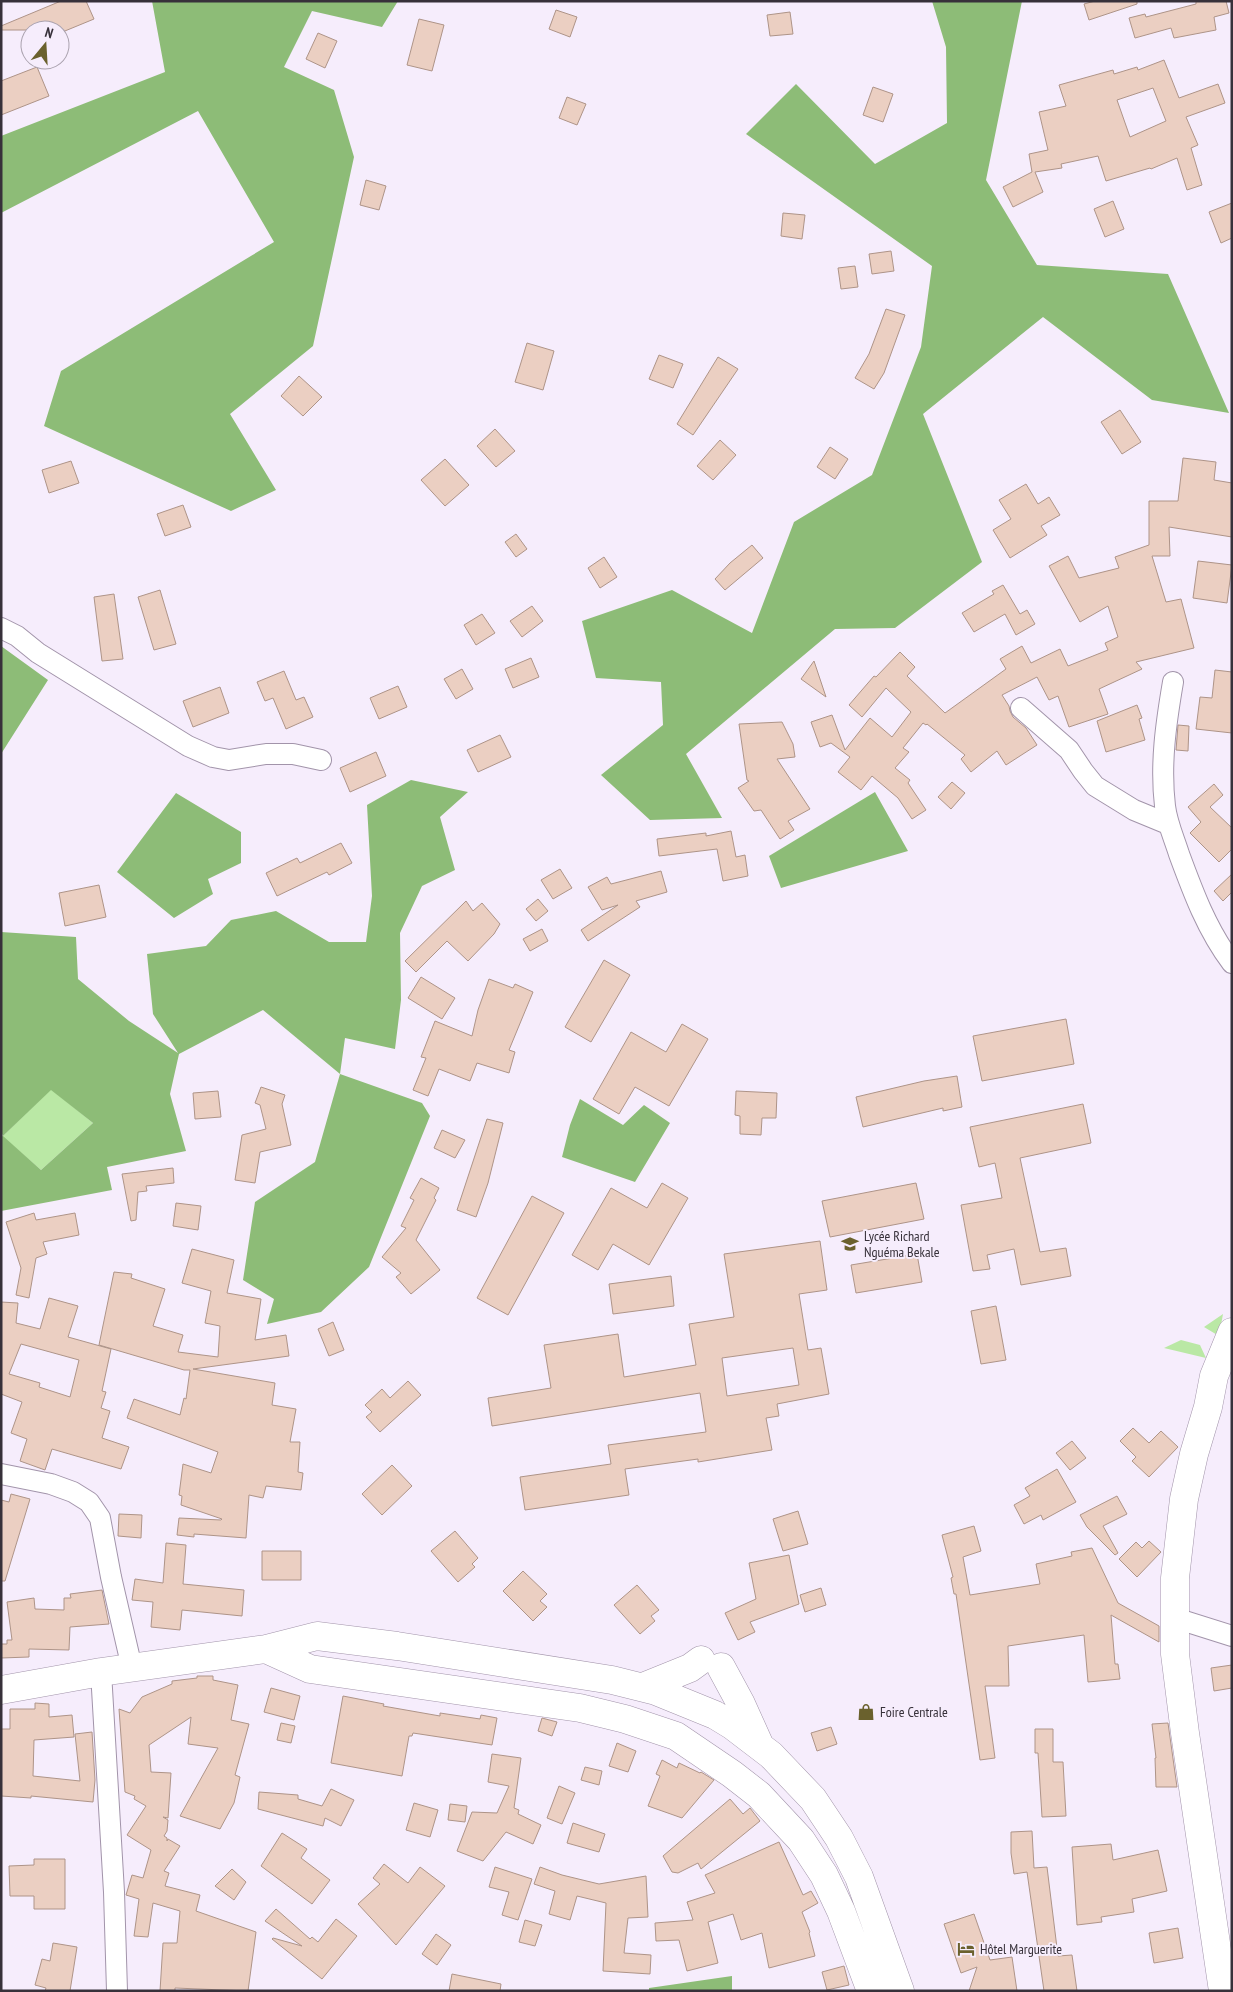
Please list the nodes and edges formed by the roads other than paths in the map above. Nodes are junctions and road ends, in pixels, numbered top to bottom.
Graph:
1 (1, 628) edge
2 (1173, 682) dead end
3 (1021, 708) dead end
4 (321, 760) dead end
5 (1168, 824) junction
6 (1232, 963) edge
7 (1232, 1332) edge
8 (1, 1474) edge
9 (1176, 1618) junction
10 (1232, 1636) edge
11 (266, 1649) junction
12 (132, 1668) junction
13 (101, 1672) junction
14 (643, 1687) junction
15 (1, 1690) edge
16 (761, 1748) junction
17 (117, 1991) edge
18 (871, 1991) edge
19 (900, 1991) edge
20 (1223, 1991) edge

1 - 4 street
2 - 5 street
3 - 5 street
5 - 6 street
7 - 9 main road
8 - 12 street
9 - 10 street
9 - 20 main road
11 - 12 main road
11 - 14 main road
11 - 18 main road
12 - 13 main road
13 - 15 main road
13 - 17 street
14 - 16 main road
14 - 16 main road
16 - 19 main road

